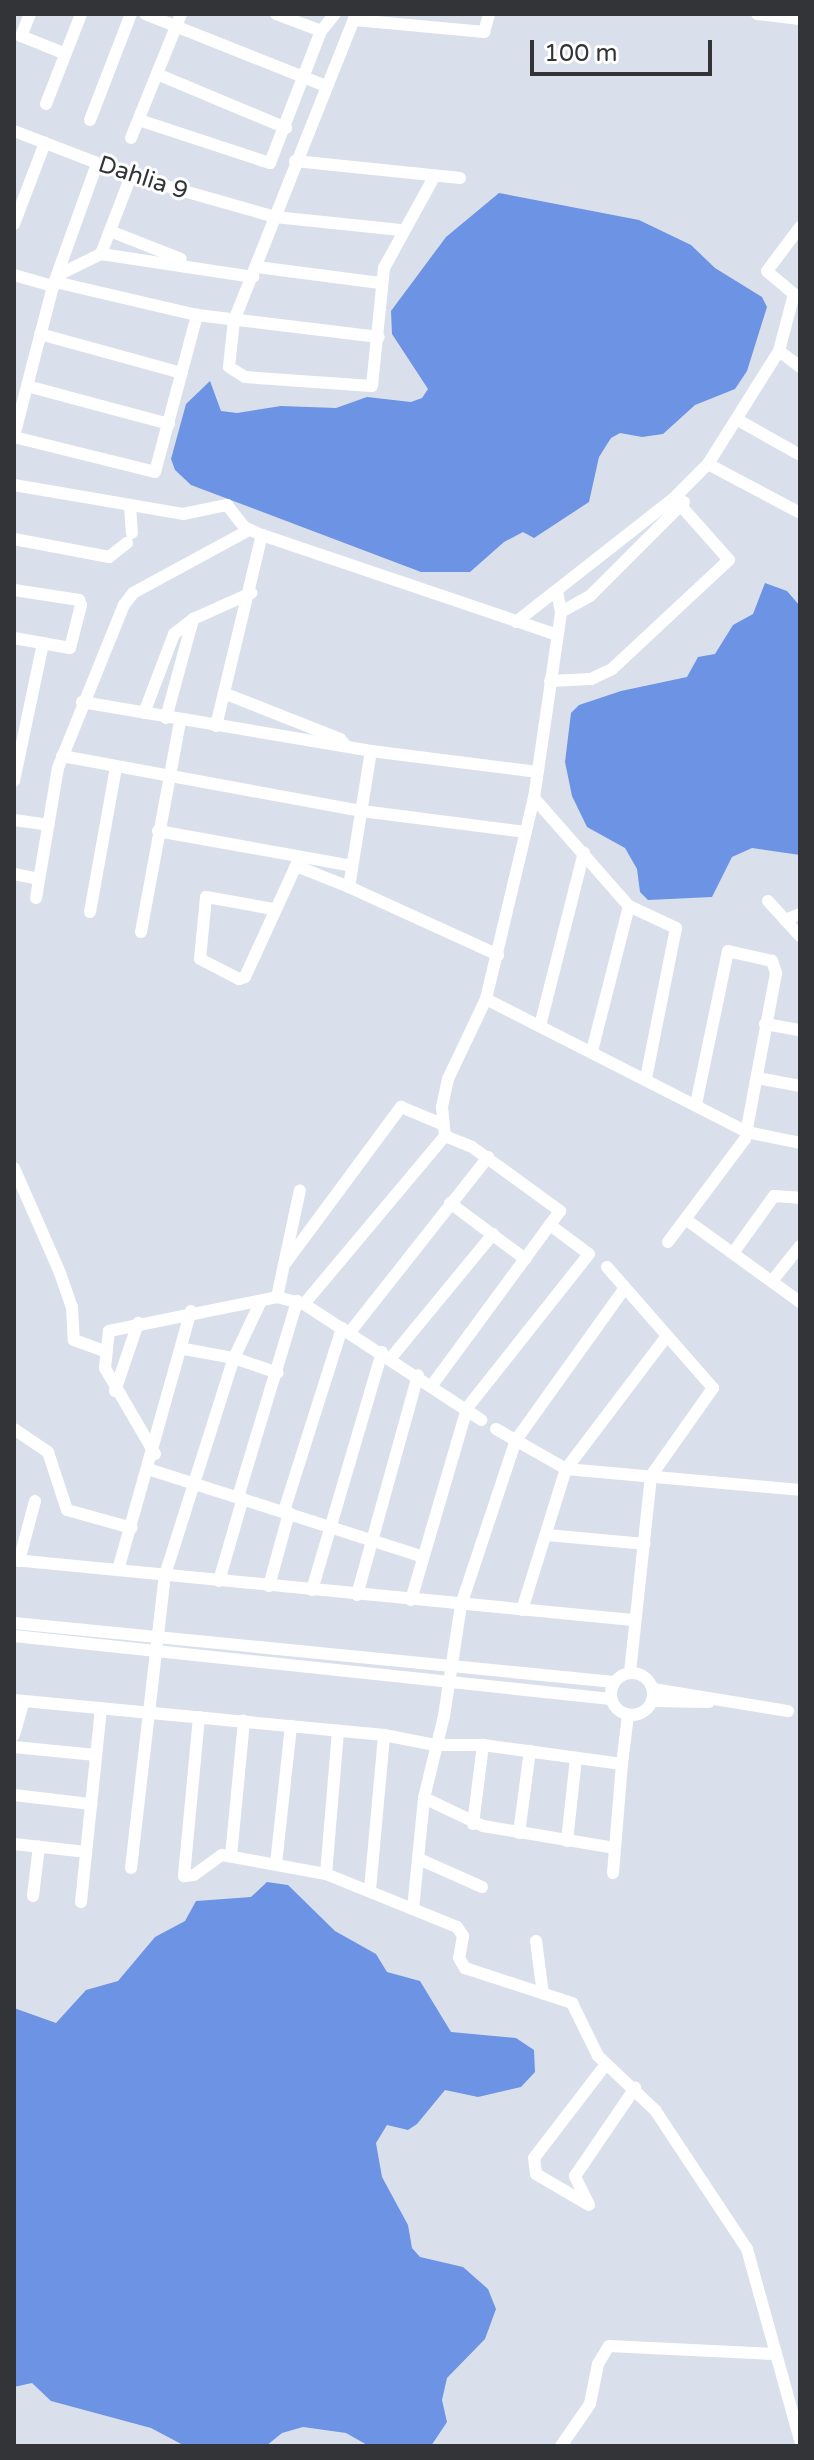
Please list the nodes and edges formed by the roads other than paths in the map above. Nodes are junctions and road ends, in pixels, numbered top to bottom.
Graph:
1 (30, 14) edge
2 (81, 14) edge
3 (131, 14) edge
4 (145, 14) edge
5 (276, 14) edge
6 (335, 14) edge
7 (489, 14) edge
8 (757, 14) edge
9 (356, 17) edge
10 (800, 19) edge
11 (178, 20) edge
12 (321, 31) junction
13 (66, 54) junction
14 (157, 74) junction
15 (304, 78) junction
16 (326, 86) junction
17 (46, 104) dead end
18 (90, 120) dead end
19 (139, 120) junction
20 (286, 128) junction
21 (14, 131) edge
22 (131, 138) dead end
23 (45, 143) junction
24 (295, 161) junction
25 (97, 164) junction
26 (131, 176) junction
27 (434, 177) junction
28 (460, 178) dead end
29 (275, 217) junction
30 (14, 224) edge
31 (800, 227) edge
32 (400, 230) junction
33 (110, 231) junction
34 (101, 254) junction
35 (198, 265) junction
36 (255, 272) junction
37 (14, 275) edge
38 (55, 281) junction
39 (380, 283) junction
40 (797, 297) edge
41 (197, 315) junction
42 (234, 320) junction
43 (40, 334) junction
44 (379, 337) junction
45 (779, 351) junction
46 (800, 367) edge
47 (182, 373) junction
48 (27, 386) junction
49 (738, 420) junction
50 (169, 424) junction
51 (14, 436) edge
52 (798, 450) edge
53 (703, 469) junction
54 (14, 485) edge
55 (678, 502) junction
56 (130, 506) junction
57 (800, 513) edge
58 (249, 530) junction
59 (262, 535) junction
60 (14, 539) edge
61 (14, 590) edge
62 (557, 592) junction
63 (251, 593) junction
64 (561, 612) junction
65 (193, 619) junction
66 (516, 622) junction
67 (557, 635) junction
68 (14, 638) edge
69 (43, 643) junction
70 (550, 681) junction
71 (226, 694) junction
72 (82, 702) junction
73 (144, 713) junction
74 (166, 718) junction
75 (180, 721) junction
76 (216, 726) junction
77 (347, 747) junction
78 (371, 751) junction
79 (62, 756) junction
80 (116, 767) junction
81 (538, 772) junction
82 (168, 778) junction
83 (14, 781) edge
84 (534, 798) junction
85 (362, 811) junction
86 (14, 820) edge
87 (49, 825) junction
88 (158, 831) junction
89 (526, 832) junction
90 (584, 852) junction
91 (298, 861) junction
92 (352, 866) junction
93 (14, 874) edge
94 (39, 879) junction
95 (349, 887) junction
96 (36, 898) dead end
97 (768, 901) dead end
98 (629, 906) junction
99 (273, 909) junction
100 (90, 912) dead end
101 (800, 914) edge
102 (785, 920) junction
103 (141, 932) dead end
104 (800, 936) edge
105 (498, 955) junction
106 (486, 999) junction
107 (765, 1024) junction
108 (540, 1026) junction
109 (800, 1030) edge
110 (592, 1051) junction
111 (646, 1078) junction
112 (757, 1078) junction
113 (800, 1086) edge
114 (696, 1104) junction
115 (444, 1130) junction
116 (747, 1132) junction
117 (800, 1143) edge
118 (488, 1157) junction
119 (14, 1168) edge
120 (300, 1190) dead end
121 (800, 1198) edge
122 (450, 1203) junction
123 (688, 1221) junction
124 (550, 1225) junction
125 (493, 1234) junction
126 (668, 1242) dead end
127 (800, 1246) edge
128 (733, 1253) junction
129 (525, 1259) junction
130 (284, 1265) junction
131 (607, 1267) dead end
132 (772, 1281) junction
133 (625, 1288) junction
134 (277, 1297) junction
135 (261, 1301) junction
136 (301, 1302) junction
137 (800, 1302) edge
138 (191, 1311) junction
139 (138, 1323) junction
140 (346, 1330) junction
141 (667, 1336) junction
142 (184, 1349) junction
143 (104, 1351) junction
144 (386, 1356) junction
145 (234, 1358) junction
146 (278, 1373) junction
147 (418, 1375) junction
148 (433, 1384) junction
149 (115, 1391) junction
150 (467, 1408) junction
151 (481, 1420) dead end
152 (14, 1429) edge
153 (496, 1429) dead end
154 (516, 1440) junction
155 (155, 1454) junction
156 (566, 1469) junction
157 (151, 1470) junction
158 (651, 1476) junction
159 (193, 1482) junction
160 (800, 1490) edge
161 (241, 1498) junction
162 (35, 1501) dead end
163 (286, 1512) junction
164 (331, 1526) junction
165 (132, 1528) junction
166 (547, 1535) junction
167 (372, 1540) junction
168 (645, 1544) junction
169 (421, 1556) junction
170 (16, 1561) edge
171 (118, 1570) junction
172 (165, 1575) junction
173 (219, 1581) junction
174 (269, 1586) junction
175 (312, 1590) junction
176 (357, 1595) junction
177 (411, 1600) junction
178 (461, 1605) junction
179 (522, 1610) junction
180 (633, 1620) junction
181 (14, 1623) edge
182 (14, 1636) edge
183 (156, 1644) junction
184 (450, 1663) junction
185 (630, 1673) junction
186 (449, 1679) junction
187 (614, 1682) junction
188 (652, 1695) junction
189 (611, 1699) junction
190 (19, 1700) edge
191 (101, 1708) junction
192 (788, 1711) dead end
193 (149, 1713) junction
194 (628, 1715) junction
195 (199, 1717) junction
196 (244, 1721) junction
197 (291, 1726) junction
198 (338, 1731) junction
199 (14, 1735) edge
200 (384, 1735) junction
201 (435, 1745) junction
202 (483, 1745) junction
203 (14, 1747) edge
204 (530, 1751) junction
205 (96, 1755) junction
206 (576, 1758) junction
207 (622, 1764) junction
208 (14, 1795) edge
209 (424, 1798) junction
210 (91, 1804) junction
211 (473, 1824) junction
212 (519, 1833) junction
213 (567, 1841) junction
214 (14, 1844) edge
215 (39, 1846) junction
216 (614, 1848) junction
217 (86, 1852) junction
218 (231, 1856) junction
219 (419, 1859) junction
220 (276, 1864) junction
221 (131, 1868) dead end
222 (613, 1873) dead end
223 (326, 1874) junction
224 (482, 1887) dead end
225 (370, 1890) junction
226 (33, 1896) dead end
227 (81, 1902) dead end
228 (413, 1909) junction
229 (536, 1941) dead end
230 (543, 1994) junction
231 (606, 2064) junction
232 (635, 2088) junction
233 (774, 2354) junction
234 (800, 2440) edge
235 (561, 2446) edge

1 - 13 street
2 - 13 street
3 - 18 street
4 - 11 street
5 - 12 street
6 - 12 street
7 - 9 street
8 - 10 street
9 - 16 street
11 - 14 street
11 - 15 street
12 - 15 street
13 - 17 street
14 - 19 street
14 - 20 street
15 - 16 street
15 - 20 street
16 - 24 street
19 - 20 street
19 - 22 street
21 - 23 street, Dahlia 9
23 - 25 street, Dahlia 9
23 - 30 street
24 - 27 street
24 - 29 street
25 - 26 street, Dahlia 9
25 - 38 street
26 - 29 street, Dahlia 9
26 - 33 street
27 - 28 street
27 - 32 street
29 - 32 street, Dahlia 9
29 - 36 street
31 - 40 street
32 - 39 street
33 - 34 street
33 - 35 street
34 - 35 street
34 - 38 street
35 - 36 street
36 - 39 street
36 - 42 street
37 - 38 street
38 - 41 street
38 - 43 street
39 - 44 street
40 - 45 street
41 - 42 street
41 - 47 street
42 - 44 street
42 - 44 street
43 - 47 street
43 - 48 street
45 - 46 street
45 - 49 street
47 - 50 street
48 - 50 street
48 - 51 street
49 - 52 street
49 - 53 street
50 - 51 street
53 - 55 street
53 - 57 street
54 - 56 street
55 - 62 street
55 - 64 street
55 - 70 street
56 - 58 street
56 - 60 street
58 - 59 street
58 - 72 street
59 - 63 street
59 - 66 street
61 - 69 street
62 - 64 street
62 - 66 street
63 - 65 street
63 - 71 street
64 - 67 street
65 - 73 street
65 - 74 street
66 - 67 street
67 - 70 street
68 - 69 street
69 - 83 street
70 - 81 street
71 - 76 street
71 - 77 street
72 - 73 street
72 - 79 street
73 - 74 street
74 - 75 street
75 - 76 street
75 - 82 street
76 - 77 street
77 - 78 street
78 - 81 street
78 - 85 street
79 - 80 street
79 - 87 street
80 - 82 street
80 - 100 street
81 - 84 street
82 - 85 street
82 - 88 street
84 - 89 street
84 - 90 street
85 - 89 street
85 - 92 street
86 - 87 street
87 - 94 street
88 - 91 street
88 - 103 street
89 - 105 street
90 - 98 street
90 - 108 street
91 - 92 street
91 - 95 street
91 - 99 street
92 - 95 street
93 - 94 street
94 - 96 street
95 - 105 street
97 - 102 street
98 - 110 street
98 - 111 street
99 - 99 street
101 - 102 street
102 - 104 street
105 - 106 street
106 - 108 street
106 - 115 street
107 - 109 street
107 - 112 street
107 - 114 street
108 - 110 street
110 - 111 street
111 - 114 street
112 - 113 street
112 - 116 street
114 - 116 street
115 - 118 street
115 - 130 street
115 - 136 street
116 - 117 street
116 - 123 street
118 - 122 street
118 - 124 street
119 - 143 street
120 - 130 street
121 - 128 street
122 - 125 street
122 - 140 street
123 - 126 street
123 - 128 street
124 - 129 street
124 - 150 street
125 - 129 street
125 - 144 street
127 - 132 street
128 - 132 street
129 - 148 street
130 - 134 street
131 - 133 street
132 - 137 street
133 - 141 street
133 - 154 street
134 - 135 street
134 - 136 street
135 - 138 street
135 - 145 street
136 - 140 street
136 - 146 street
138 - 139 street
138 - 142 street
139 - 143 street
139 - 149 street
140 - 144 street
140 - 163 street
141 - 156 street
141 - 158 street
142 - 145 street
142 - 155 street
143 - 149 street
144 - 147 street
144 - 164 street
145 - 146 street
145 - 159 street
146 - 161 street
147 - 148 street
147 - 167 street
148 - 150 street
149 - 155 street
150 - 151 street
150 - 169 street
152 - 165 street
153 - 154 street
154 - 156 street
154 - 178 street
155 - 157 street
156 - 158 street
156 - 166 street
157 - 159 street
157 - 165 street
158 - 160 street
158 - 168 street
159 - 161 street
159 - 172 street
161 - 163 street
161 - 173 street
162 - 170 street
163 - 164 street
163 - 174 street
164 - 167 street
164 - 175 street
165 - 171 street
166 - 168 street
166 - 179 street
167 - 169 street
167 - 176 street
168 - 180 street
169 - 177 street
170 - 171 street
171 - 172 street
172 - 173 street
172 - 183 street
173 - 174 street
174 - 175 street
175 - 176 street
176 - 177 street
177 - 178 street
178 - 179 street
178 - 184 street
179 - 180 street
180 - 185 street
181 - 183 street
182 - 183 street
183 - 184 street
183 - 186 street
183 - 193 street
184 - 186 street
184 - 187 street
185 - 187 street
185 - 188 street
186 - 189 street
186 - 201 street
187 - 189 street
188 - 192 street
188 - 194 street
189 - 194 street
190 - 191 street
190 - 199 street
191 - 193 street
191 - 205 street
193 - 195 street
193 - 221 street
194 - 207 street
195 - 196 street
195 - 218 street
196 - 197 street
196 - 218 street
197 - 198 street
197 - 220 street
198 - 200 street
198 - 223 street
200 - 201 street
200 - 225 street
201 - 202 street
201 - 209 street
202 - 204 street
202 - 211 street
203 - 205 street
204 - 206 street
204 - 212 street
205 - 210 street
206 - 207 street
206 - 213 street
207 - 216 street
208 - 210 street
209 - 211 street
209 - 219 street
210 - 217 street
211 - 212 street
212 - 213 street
213 - 216 street
214 - 215 street
215 - 217 street
215 - 226 street
216 - 222 street
217 - 227 street
218 - 220 street
219 - 224 street
219 - 228 street
220 - 223 street
223 - 225 street
225 - 228 street
228 - 230 street
229 - 230 street
230 - 231 street
231 - 232 street
231 - 232 street
232 - 233 street
233 - 234 street
233 - 235 street

